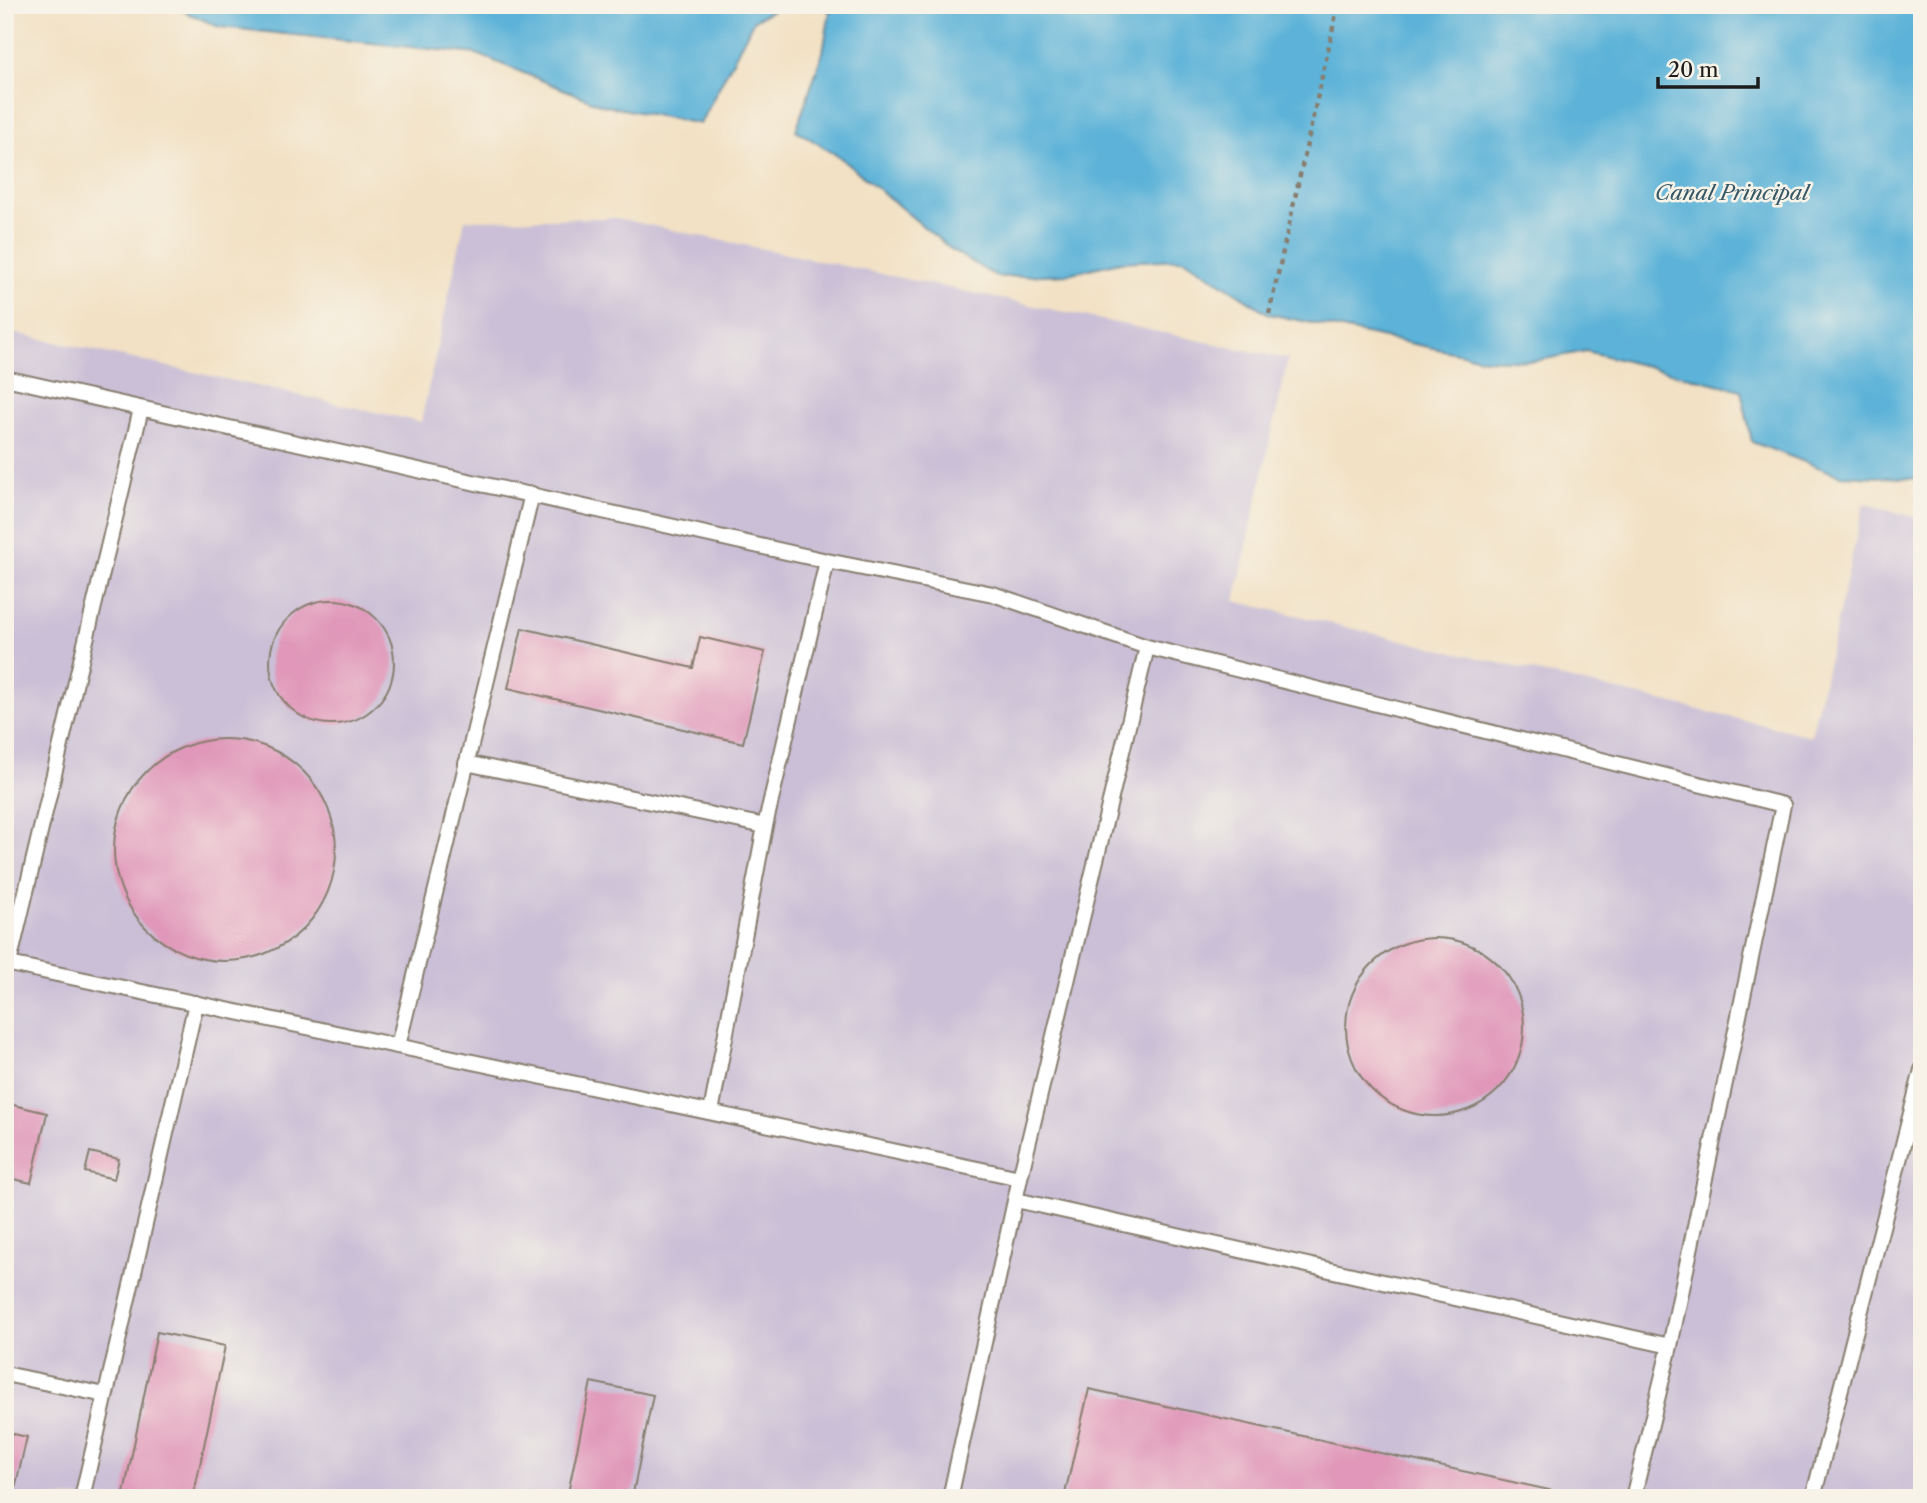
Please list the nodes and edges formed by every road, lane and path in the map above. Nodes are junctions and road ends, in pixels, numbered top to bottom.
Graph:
1 (1338, 5) edge
2 (1269, 314) dead end
3 (5, 378) edge
4 (141, 409) junction
5 (532, 495) junction
6 (827, 561) junction
7 (1147, 647) junction
8 (466, 763) junction
9 (765, 826) junction
10 (7, 963) edge
11 (196, 1003) junction
12 (397, 1046) junction
13 (1922, 1069) edge
14 (711, 1112) junction
15 (1020, 1178) junction
16 (1016, 1200) junction
17 (1670, 1346) junction
18 (5, 1374) edge
19 (105, 1395) junction
20 (82, 1498) edge
21 (950, 1498) edge
22 (1633, 1498) edge
23 (1813, 1498) edge

1 - 2 path
3 - 4 lane
4 - 5 lane
4 - 10 lane
5 - 6 lane
5 - 8 lane
6 - 7 lane
6 - 9 lane
7 - 15 lane
7 - 17 lane
8 - 9 lane
8 - 12 lane
9 - 14 lane
10 - 11 lane
11 - 12 lane
11 - 19 lane
12 - 14 lane
13 - 23 lane
14 - 15 lane
15 - 16 lane
16 - 17 lane
16 - 21 lane
17 - 22 lane
18 - 19 lane
19 - 20 lane

